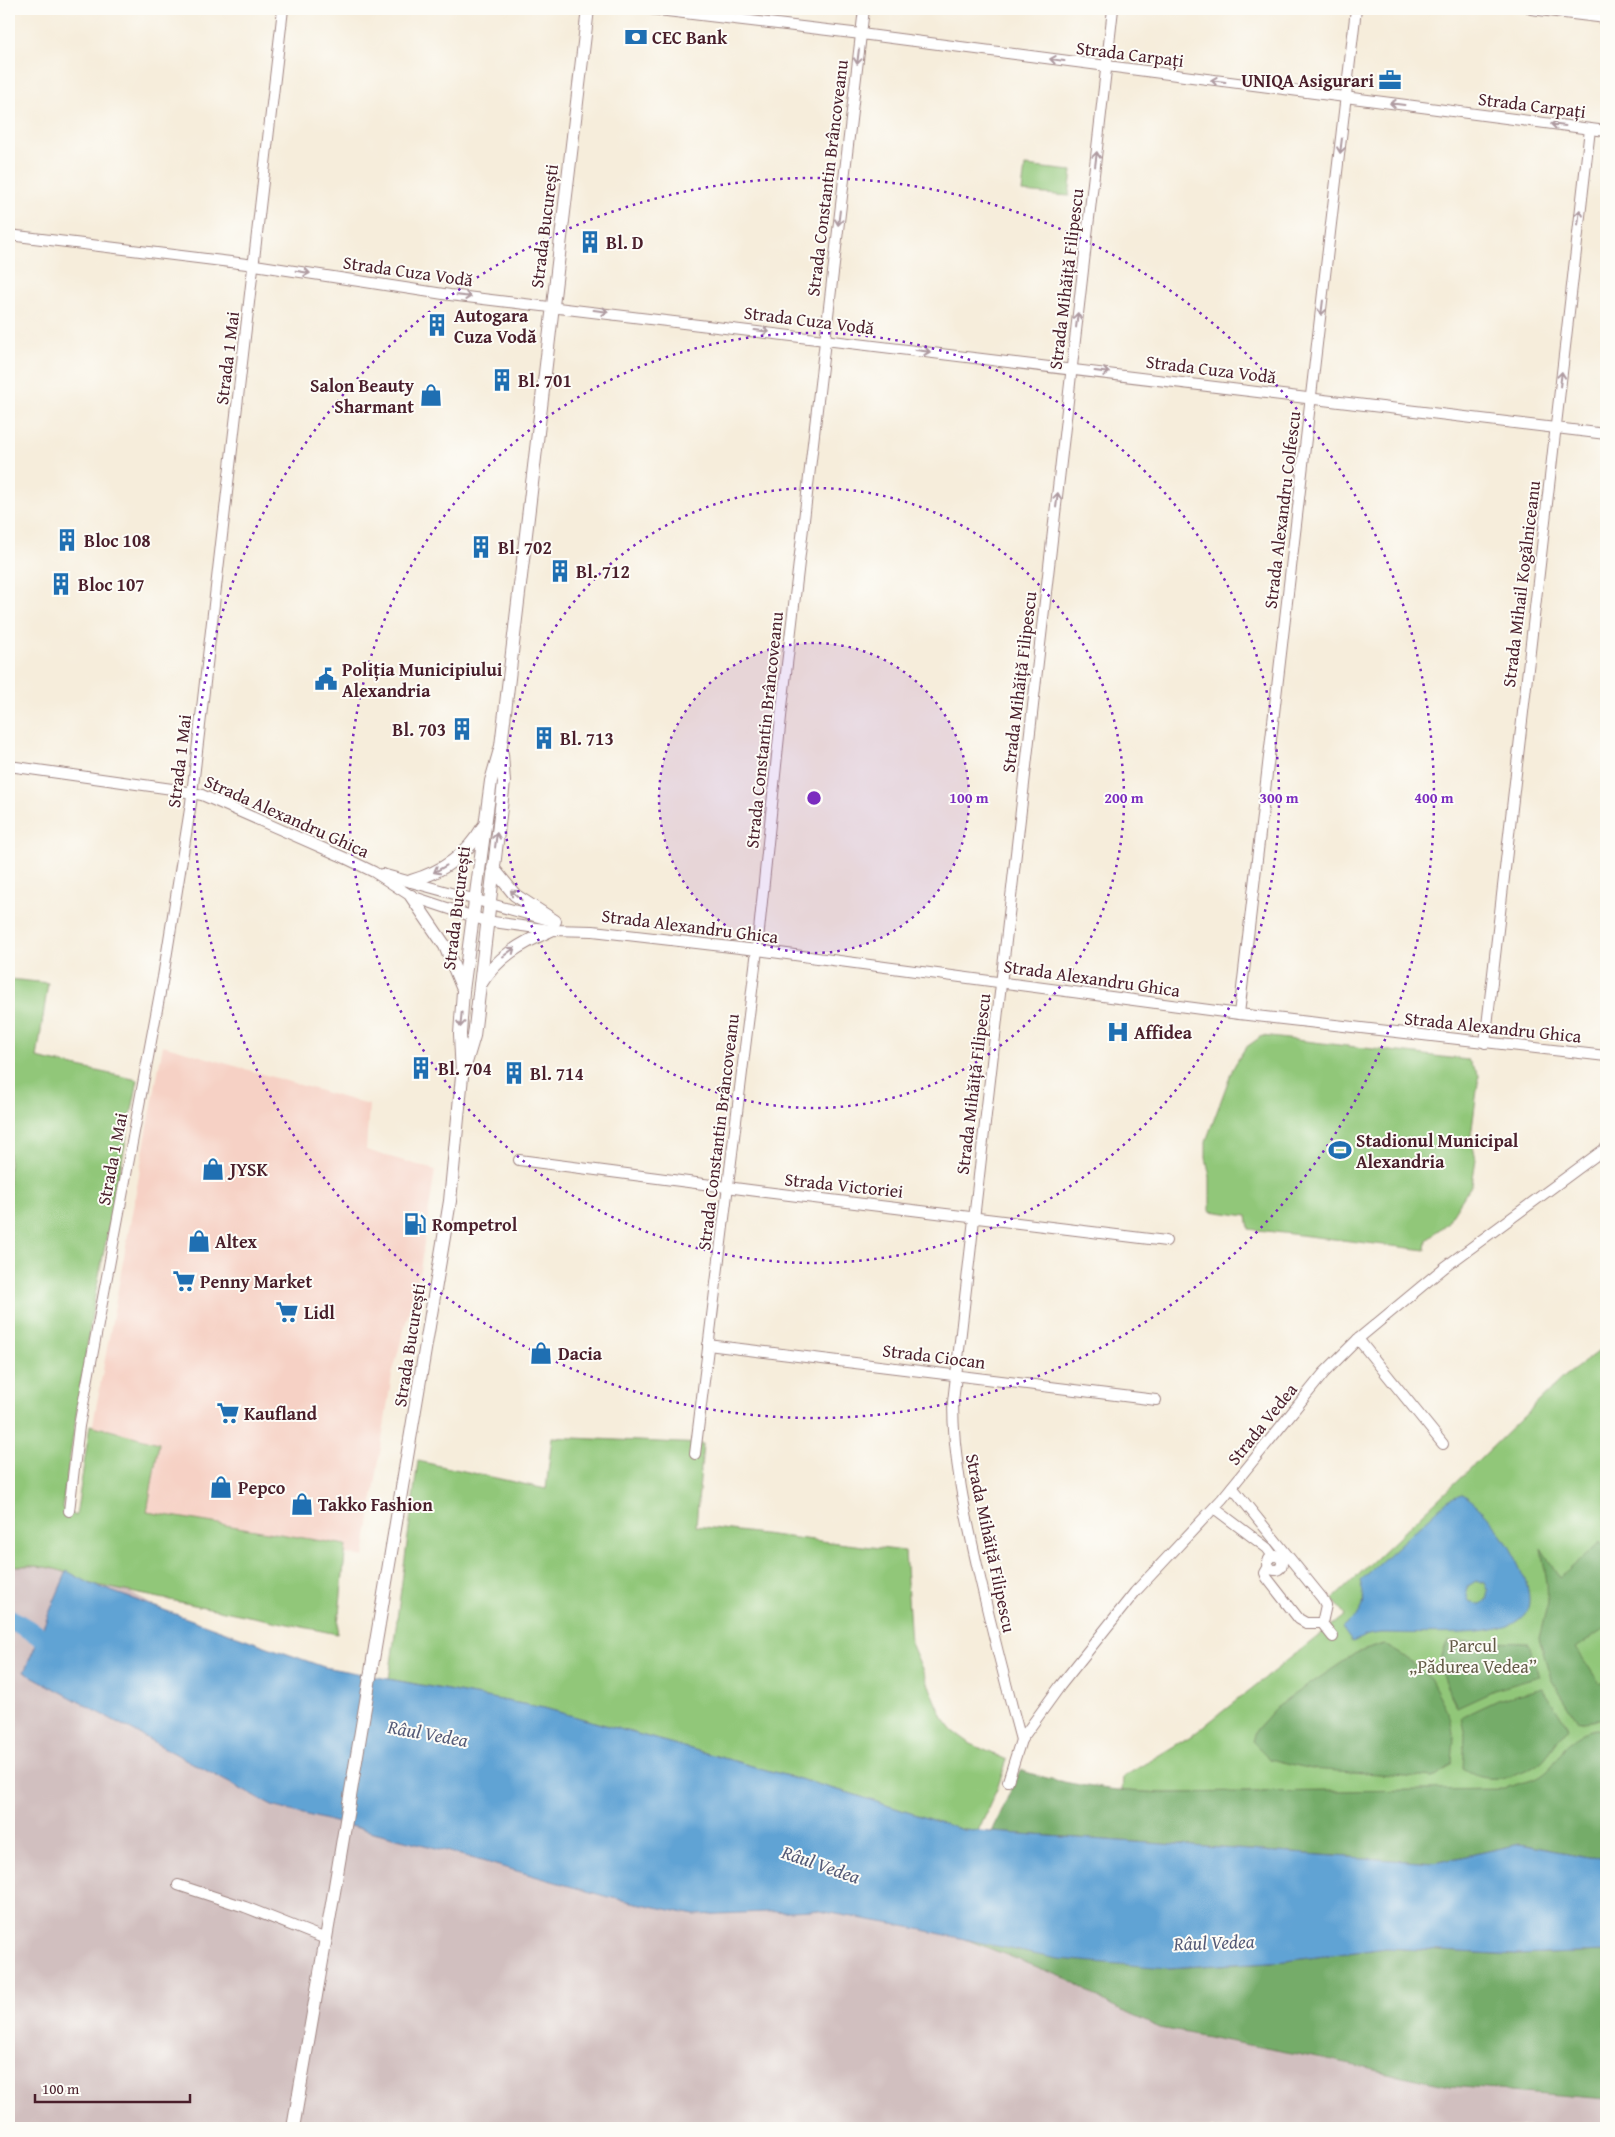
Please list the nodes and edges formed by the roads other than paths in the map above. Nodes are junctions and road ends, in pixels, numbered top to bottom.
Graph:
1 (283, 9) edge
2 (588, 9) edge
3 (650, 9) edge
4 (864, 9) edge
5 (1113, 9) edge
6 (1356, 9) edge
7 (1531, 9) edge
8 (1606, 18) edge
9 (861, 34) junction
10 (1106, 67) junction
11 (1346, 98) junction
12 (1590, 129) junction
13 (1606, 131) edge
14 (9, 235) edge
15 (255, 265) junction
16 (552, 305) junction
17 (824, 338) junction
18 (1072, 368) junction
19 (1312, 398) junction
20 (1555, 427) junction
21 (1606, 434) edge
22 (501, 746) junction
23 (9, 766) edge
24 (192, 792) junction
25 (485, 822) junction
26 (493, 868) junction
27 (374, 872) junction
28 (411, 880) junction
29 (411, 896) junction
30 (475, 900) junction
31 (489, 904) junction
32 (473, 918) junction
33 (486, 921) junction
34 (553, 926) junction
35 (757, 950) junction
36 (1001, 981) junction
37 (478, 987) junction
38 (464, 992) junction
39 (1239, 1014) junction
40 (1485, 1043) junction
41 (1606, 1056) edge
42 (462, 1076) junction
43 (1606, 1148) edge
44 (519, 1160) dead end
45 (728, 1187) junction
46 (974, 1216) junction
47 (1166, 1241) dead end
48 (1358, 1340) junction
49 (708, 1344) junction
50 (955, 1375) junction
51 (1156, 1400) dead end
52 (1443, 1444) dead end
53 (695, 1454) dead end
54 (1232, 1487) junction
55 (1214, 1508) junction
56 (70, 1511) dead end
57 (1280, 1556) junction
58 (1322, 1623) junction
59 (1333, 1637) dead end
60 (1021, 1740) junction
61 (1008, 1781) dead end
62 (178, 1885) dead end
63 (326, 1939) junction
64 (293, 2128) edge

1 - 15 street, Strada 1 Mai
2 - 16 main road, Strada București
3 - 9 street, Strada Carpați
4 - 9 street, Strada Constantin Brâncoveanu
5 - 10 street, Strada Mihăiță Filipescu
6 - 11 street, Strada Alexandru Colfescu
7 - 8 street
10 -> 9 street, Strada Carpați
9 -> 17 street, Strada Constantin Brâncoveanu
11 -> 10 street, Strada Carpați
18 -> 10 street, Strada Mihăiță Filipescu
12 -> 11 street, Strada Carpați
11 -> 19 street, Strada Alexandru Colfescu
12 - 13 street, Strada Carpați
20 -> 12 street, Strada Mihail Kogălniceanu
14 - 15 street, Strada Cuza Vodă
15 -> 16 street, Strada Cuza Vodă
15 - 24 street, Strada 1 Mai
16 -> 17 street, Strada Cuza Vodă
16 - 22 main road, Strada București
17 -> 18 street, Strada Cuza Vodă
17 - 35 street, Strada Constantin Brâncoveanu
18 -> 19 street, Strada Cuza Vodă
36 -> 18 street, Strada Mihăiță Filipescu
19 - 20 street, Strada Cuza Vodă
19 - 39 street, Strada Alexandru Colfescu
20 - 21 street, Strada Cuza Vodă
20 - 40 street, Strada Mihail Kogălniceanu
22 - 25 main road, Strada București
26 -> 22 main road, Strada București
23 - 24 street, Strada Alexandru Ghica
24 - 27 street, Strada Alexandru Ghica
24 - 56 street, Strada 1 Mai
25 -> 28 main road
25 - 30 main road, Strada București
26 - 31 main road, Strada București
34 -> 26 main road
27 - 28 street, Strada Alexandru Ghica
27 - 29 street, Strada Alexandru Ghica
28 - 30 street, Strada Alexandru Ghica
29 - 32 street, Strada Alexandru Ghica
29 - 38 main road
30 - 31 street, Strada Alexandru Ghica
30 - 32 main road, Strada București
31 - 33 main road, Strada București
31 - 34 street, Strada Alexandru Ghica
32 - 33 street, Strada Alexandru Ghica
32 - 38 main road, Strada București
33 - 34 street, Strada Alexandru Ghica
33 - 37 main road, Strada București
34 - 35 street, Strada Alexandru Ghica
37 -> 34 main road
35 - 36 street, Strada Alexandru Ghica
35 - 45 street, Strada Constantin Brâncoveanu
36 - 39 street, Strada Alexandru Ghica
36 - 46 street, Strada Mihăiță Filipescu
37 - 42 main road, Strada București
38 -> 42 main road, Strada București
39 - 40 street, Strada Alexandru Ghica
40 - 41 street, Strada Alexandru Ghica
42 - 63 main road, Strada București
43 - 48 street, Strada Vedea
44 - 45 street, Strada Victoriei
45 - 46 street, Strada Victoriei
45 - 49 street, Strada Constantin Brâncoveanu
46 - 47 street, Strada Victoriei
46 - 50 street, Strada Mihăiță Filipescu
48 - 52 street
48 - 54 street, Strada Vedea
49 - 50 street, Strada Ciocan
49 - 53 street, Strada Constantin Brâncoveanu
50 - 51 street, Strada Ciocan
50 - 60 street, Strada Mihăiță Filipescu
54 - 55 street, Strada Vedea
54 - 57 street
55 - 57 street
55 - 60 street, Strada Vedea
57 - 58 street
57 - 58 street
58 - 59 street
60 - 61 street, Strada Vedea
62 - 63 street
63 - 64 main road, Strada București

